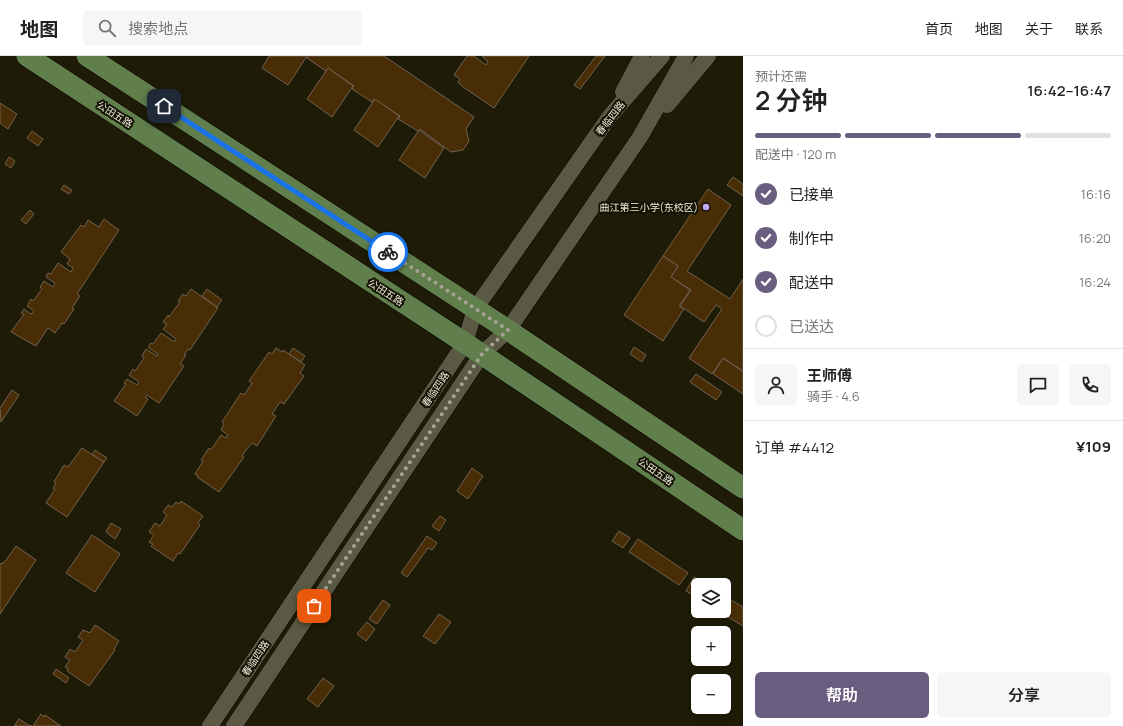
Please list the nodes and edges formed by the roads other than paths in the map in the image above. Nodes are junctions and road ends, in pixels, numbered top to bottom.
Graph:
1 (27, 56) edge
2 (86, 56) edge
3 (642, 56) edge
4 (662, 56) edge
5 (686, 56) edge
6 (708, 56) edge
7 (610, 116) junction
8 (640, 137) junction
9 (475, 309) junction
10 (508, 330) junction
11 (473, 349) junction
12 (743, 488) edge
13 (743, 530) edge
14 (210, 726) edge
15 (234, 726) edge

1 - 11 main road, 公田五路
2 - 9 main road
3 - 7 street
4 - 7 street, 春临四路
5 - 8 street, 春临四路
6 - 8 street
7 - 9 street, 春临四路
8 - 10 street, 春临四路
9 - 10 main road
9 - 11 street, 春临四路
10 - 11 street, 春临四路
10 - 12 main road
11 - 13 main road, 公田五路
11 - 14 street, 春临四路
11 - 15 street, 春临四路

